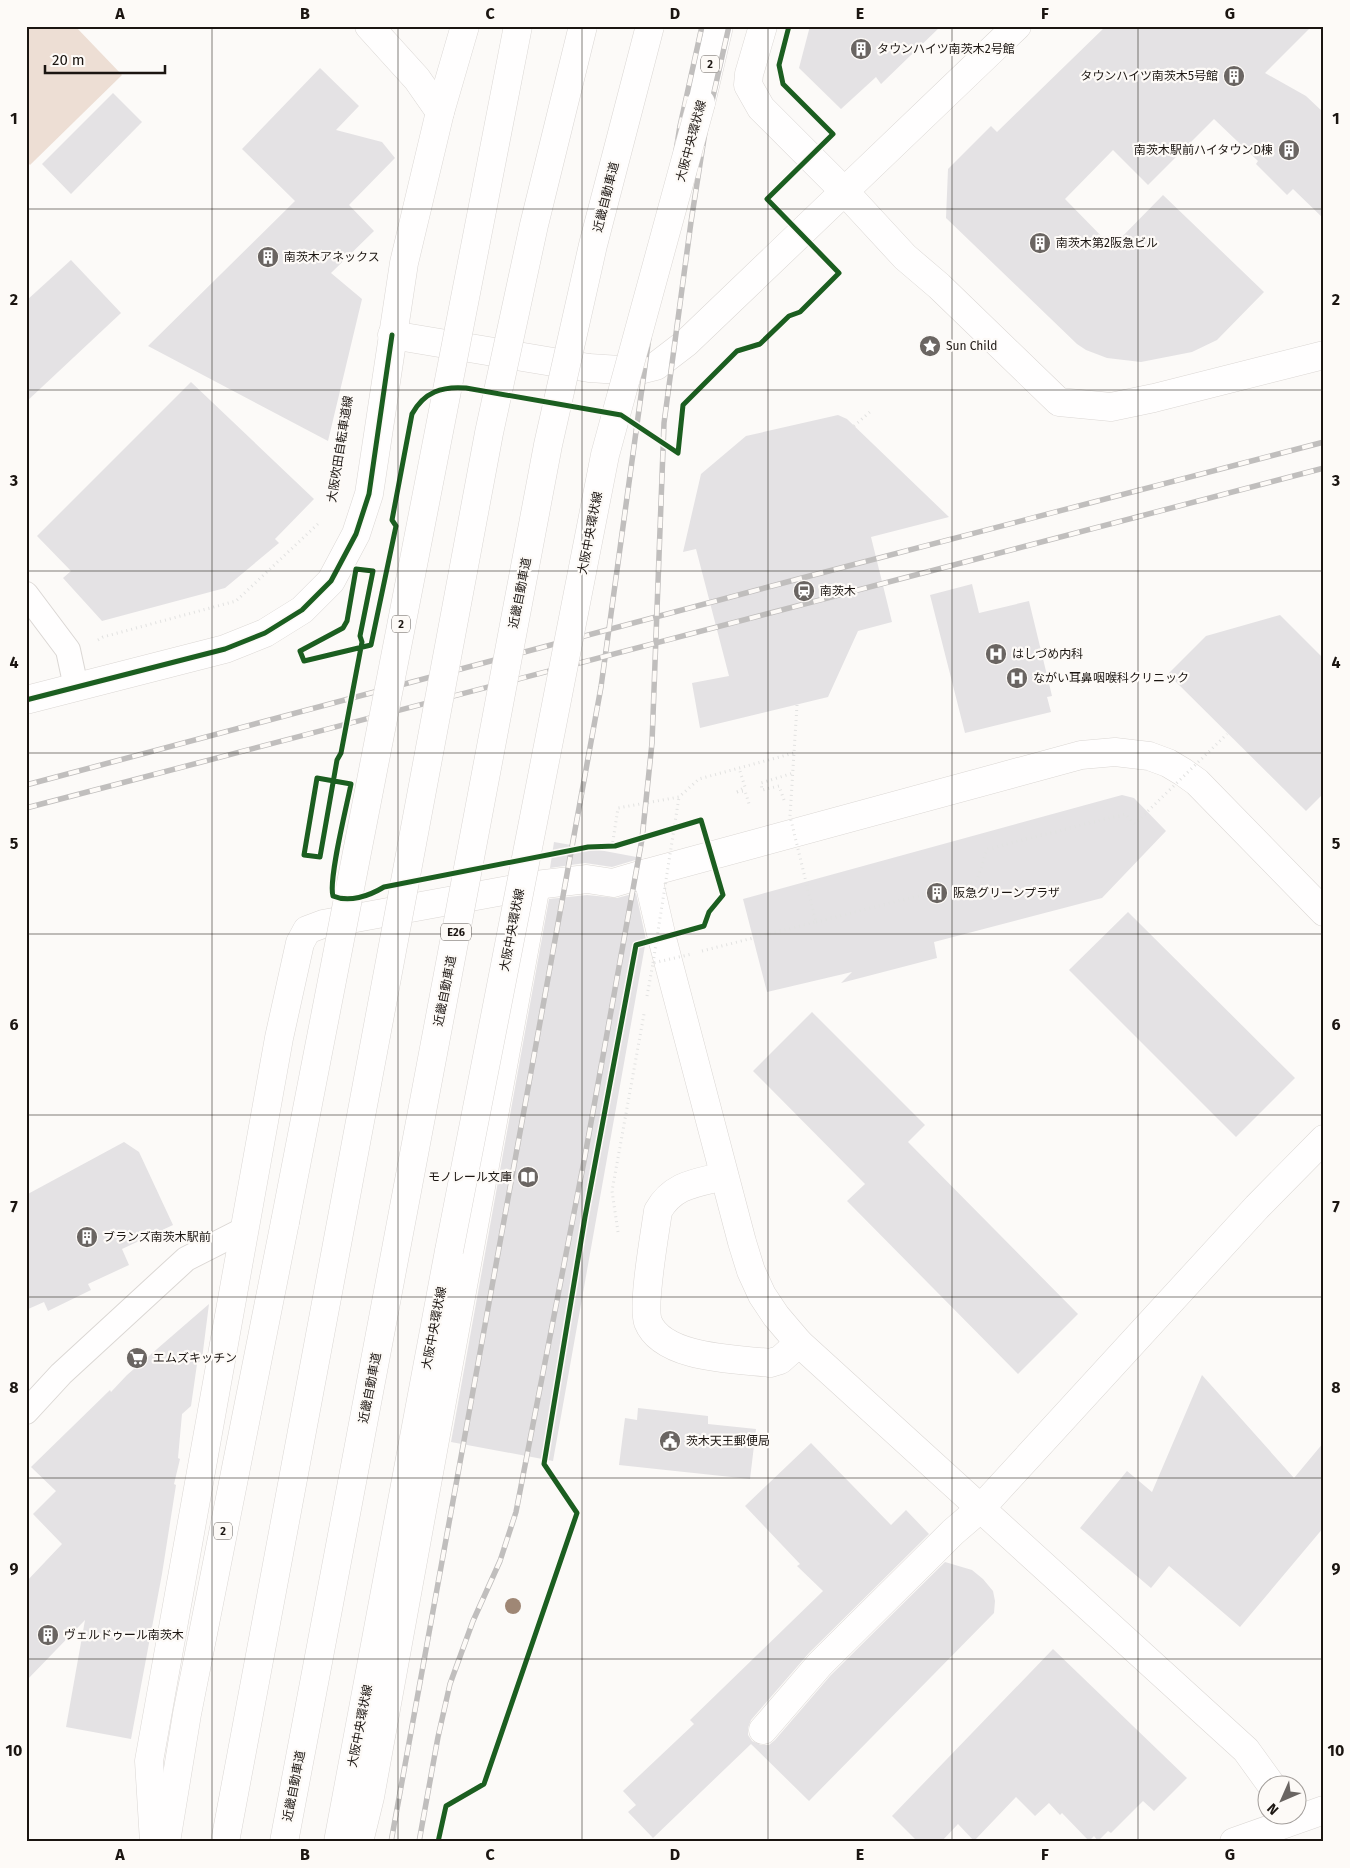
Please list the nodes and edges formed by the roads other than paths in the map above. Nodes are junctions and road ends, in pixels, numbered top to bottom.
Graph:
1 (369, 26) edge
2 (465, 26) edge
3 (518, 26) edge
4 (583, 26) edge
5 (650, 26) edge
6 (719, 26) edge
7 (763, 26) edge
8 (1017, 26) edge
9 (440, 112) junction
10 (845, 192) junction
11 (392, 335) junction
12 (1324, 355) edge
13 (26, 594) edge
14 (76, 687) junction
15 (26, 700) edge
16 (647, 873) junction
17 (536, 885) junction
18 (1324, 912) edge
19 (1324, 1139) edge
20 (724, 1176) junction
21 (245, 1229) junction
22 (798, 1343) junction
23 (26, 1412) edge
24 (981, 1508) junction
25 (763, 1730) dead end
26 (1265, 1776) edge
27 (1324, 1810) edge
28 (1308, 1814) edge
29 (1275, 1826) edge
30 (154, 1842) edge
31 (166, 1842) edge
32 (225, 1842) edge
33 (284, 1842) edge
34 (338, 1842) edge
35 (359, 1842) edge
36 (1234, 1842) edge

1 - 9 main road
2 - 9 main road
3 - 31 main road, 2, bridge
4 - 32 main road, bridge
5 - 33 main road, 近畿自動車道 / E26, bridge
6 - 34 main road, 大阪中央環状線 / 2, bridge
7 - 10 main road
8 - 10 main road
9 - 11 main road
10 - 11 main road
10 - 12 main road
11 - 14 main road
13 - 14 lane
14 - 15 main road
16 - 17 main road
16 - 18 main road
16 - 20 main road
17 - 21 main road
17 - 35 main road
19 - 24 main road
20 - 22 main road
20 - 22 main road
21 - 23 lane
21 - 30 main road
22 - 24 main road
24 - 25 main road
24 - 26 main road
27 - 28 main road
29 - 36 main road

